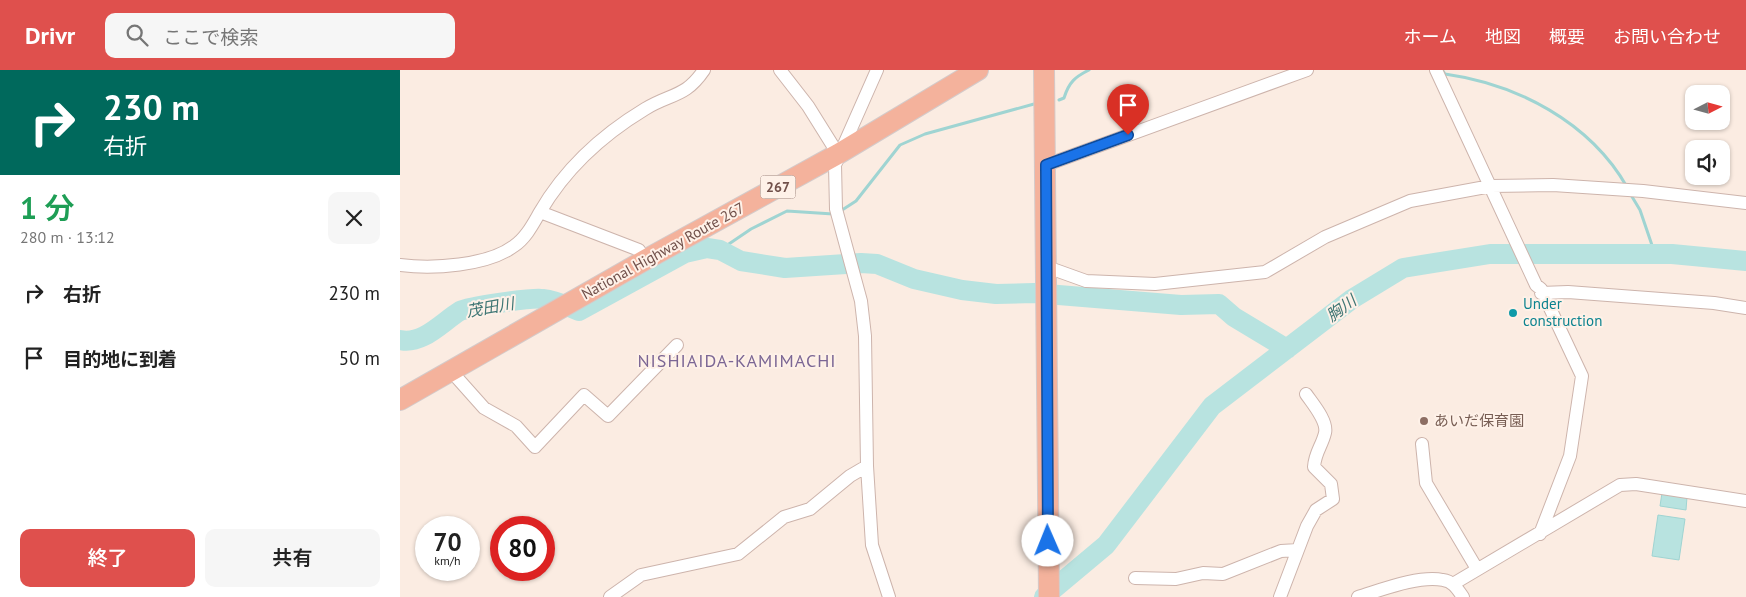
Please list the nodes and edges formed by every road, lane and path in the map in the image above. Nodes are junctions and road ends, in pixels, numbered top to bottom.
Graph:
1 (704, 70) edge
2 (780, 70) edge
3 (878, 70) edge
4 (978, 70) edge
5 (1044, 70) edge
6 (1306, 70) edge
7 (1436, 70) edge
8 (838, 154) junction
9 (1046, 165) junction
10 (1493, 190) junction
11 (1746, 203) edge
12 (540, 212) junction
13 (645, 260) junction
14 (400, 265) edge
15 (1047, 274) junction
16 (1539, 289) junction
17 (1746, 308) edge
18 (678, 345) dead end
19 (451, 371) junction
20 (1306, 394) dead end
21 (400, 400) edge
22 (1422, 444) dead end
23 (867, 466) junction
24 (1746, 501) edge
25 (1540, 534) junction
26 (1298, 550) junction
27 (1477, 569) junction
28 (1136, 578) dead end
29 (1453, 584) junction
30 (610, 597) edge
31 (889, 597) edge
32 (1049, 597) edge
33 (1280, 597) edge
34 (1358, 597) edge
35 (1463, 597) edge

1 - 12 street
2 - 8 street
3 - 8 street
4 - 8 highway, National Highway Route 267 / 267
5 - 9 highway
6 - 9 street
7 - 10 street
8 - 13 highway, National Highway Route 267 / 267
8 - 23 street
9 - 15 highway
10 - 11 street
10 - 15 street
10 - 16 street
12 - 13 street
12 - 14 street
13 - 19 highway, National Highway Route 267 / 267
15 - 32 highway
16 - 17 street
16 - 25 street
18 - 19 street
19 - 21 highway, National Highway Route 267 / 267
20 - 26 street
22 - 27 street
23 - 30 street
23 - 31 street
24 - 25 street
25 - 27 street
26 - 28 street
26 - 33 street
27 - 29 street
29 - 34 street
29 - 35 street

